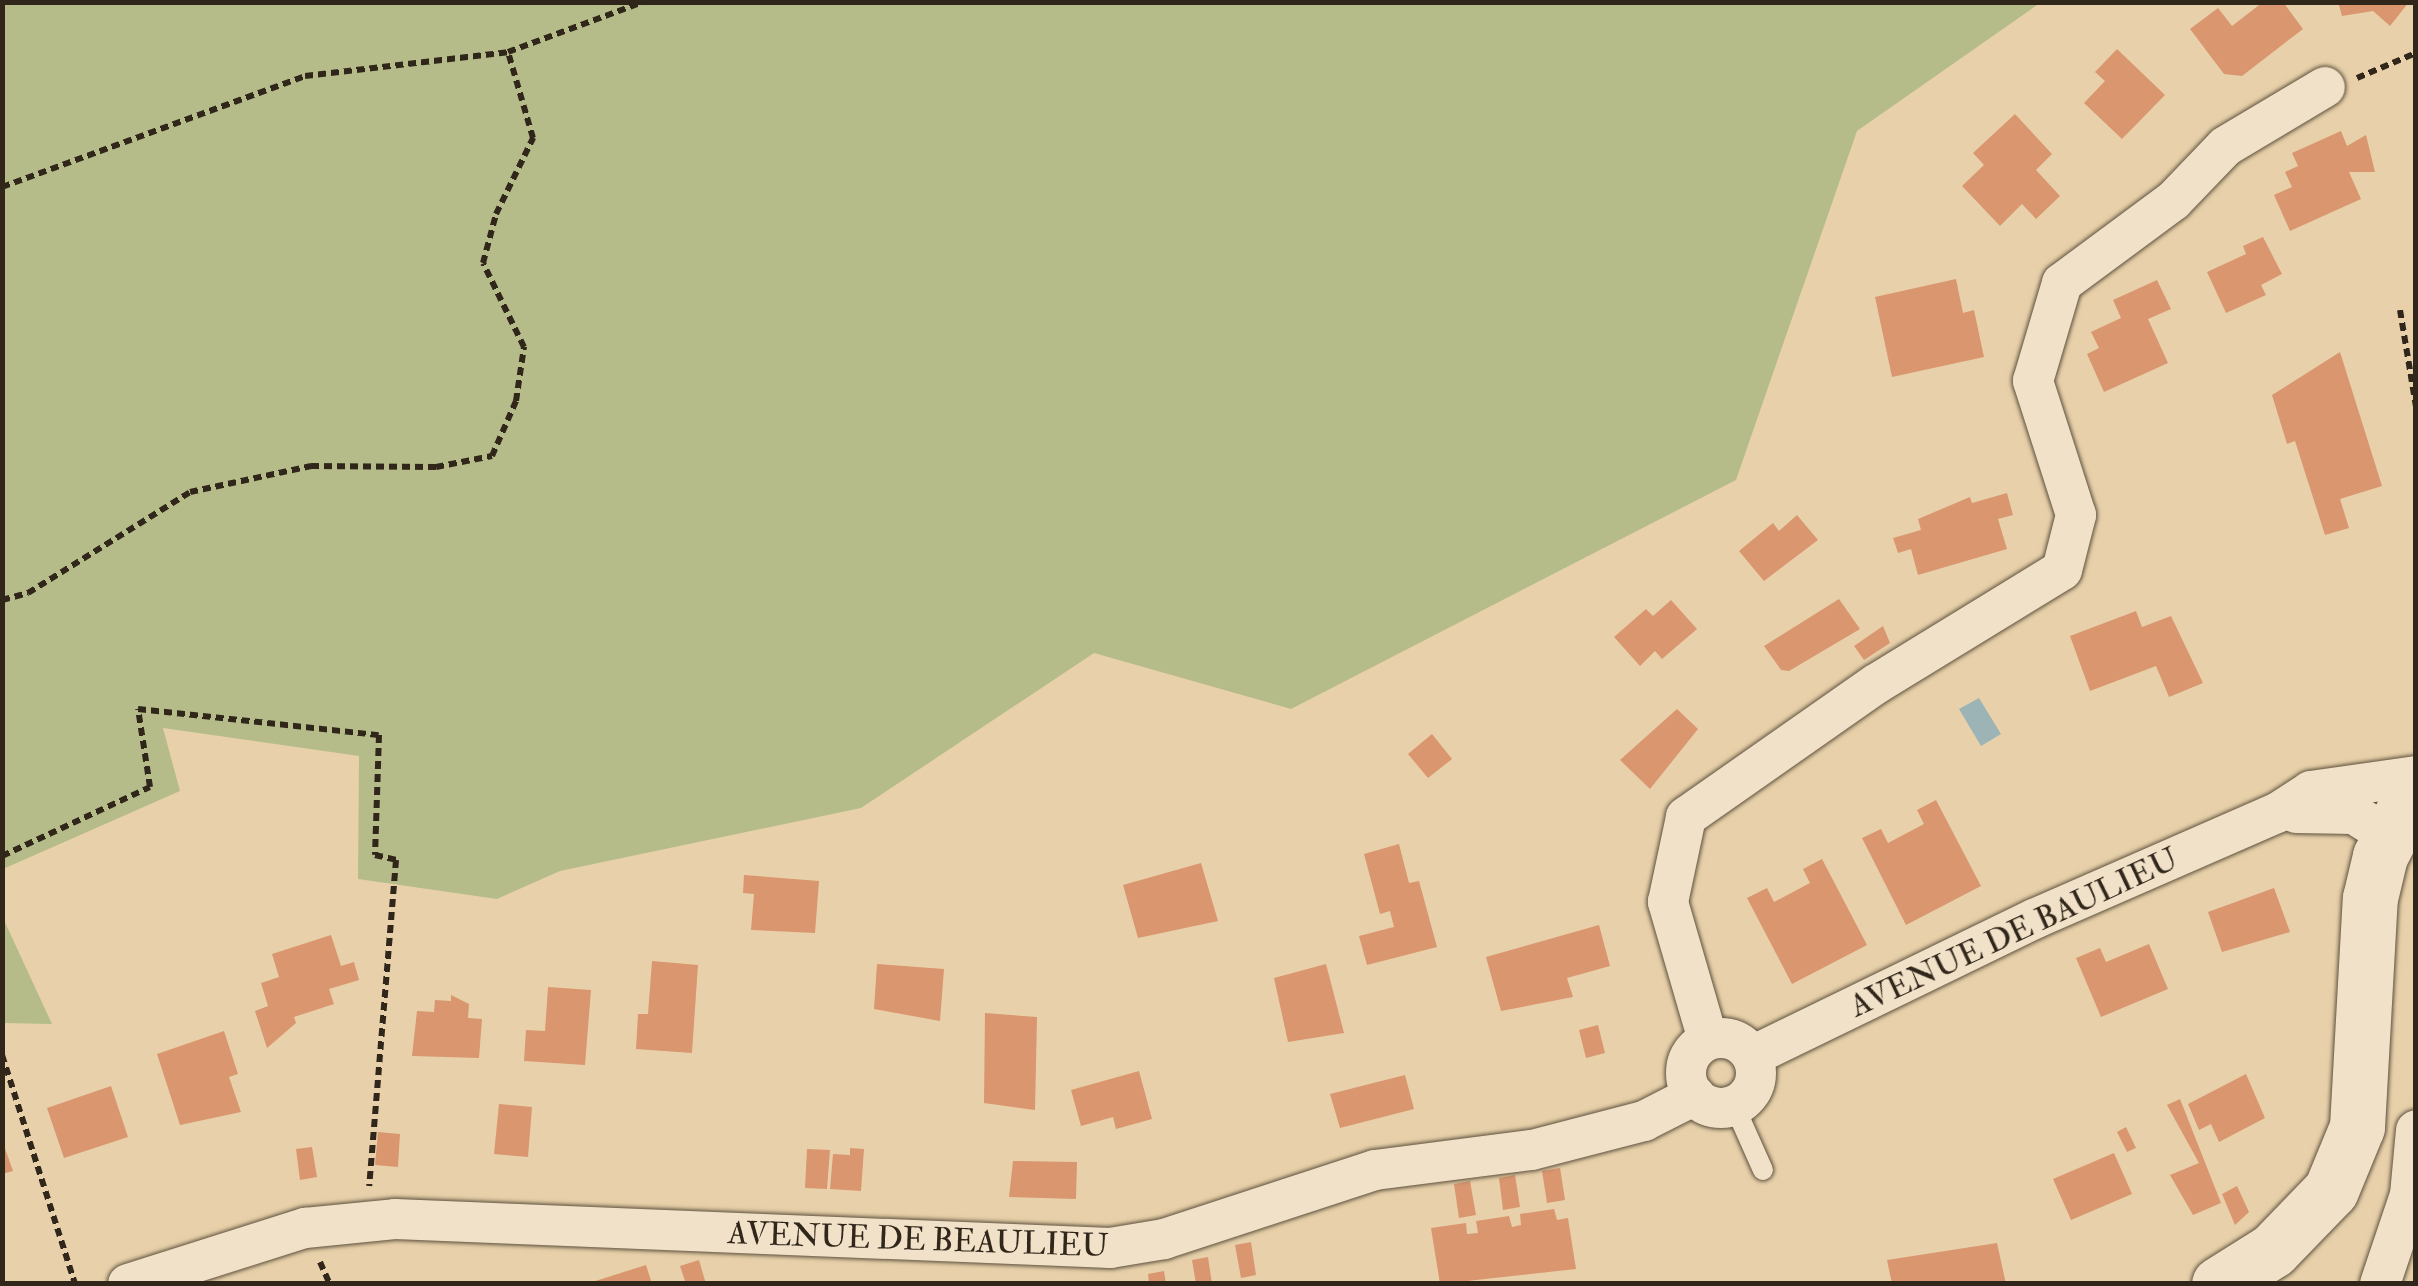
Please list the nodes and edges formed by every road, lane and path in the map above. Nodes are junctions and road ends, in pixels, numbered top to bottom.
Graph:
1 (643, 2) edge
2 (508, 52) junction
3 (2416, 52) edge
4 (2325, 87) joint
5 (2, 186) edge
6 (2400, 310) dead end
7 (2416, 407) edge
8 (2, 600) edge
9 (2416, 776) edge
10 (2416, 786) edge
11 (2278, 813) junction
12 (2388, 835) junction
13 (2, 856) edge
14 (2, 982) edge
15 (2, 994) edge
16 (1708, 1040) junction
17 (2, 1054) edge
18 (1752, 1056) junction
19 (1694, 1095) junction
20 (1734, 1106) junction
21 (2416, 1130) edge
22 (1763, 1170) dead end
23 (366, 1222) junction
24 (75, 1284) edge
25 (128, 1284) edge
26 (2219, 1284) edge
27 (2380, 1284) edge

1 - 2 path
2 - 5 path
2 - 8 path
3 - 4 path
4 - 16 street
6 - 7 path
9 - 11 street, AVENUE DE BAULIEU
10 - 12 main road
11 - 12 street
11 - 18 street, AVENUE DE BAULIEU
12 - 26 main road
13 - 23 path
14 - 15 path
16 - 18 street
16 - 19 street
17 - 24 path
18 - 20 street
19 - 20 street
19 - 23 street, AVENUE DE BEAULIEU
20 - 22 lane
21 - 27 street
23 - 25 street, AVENUE DE BEAULIEU

